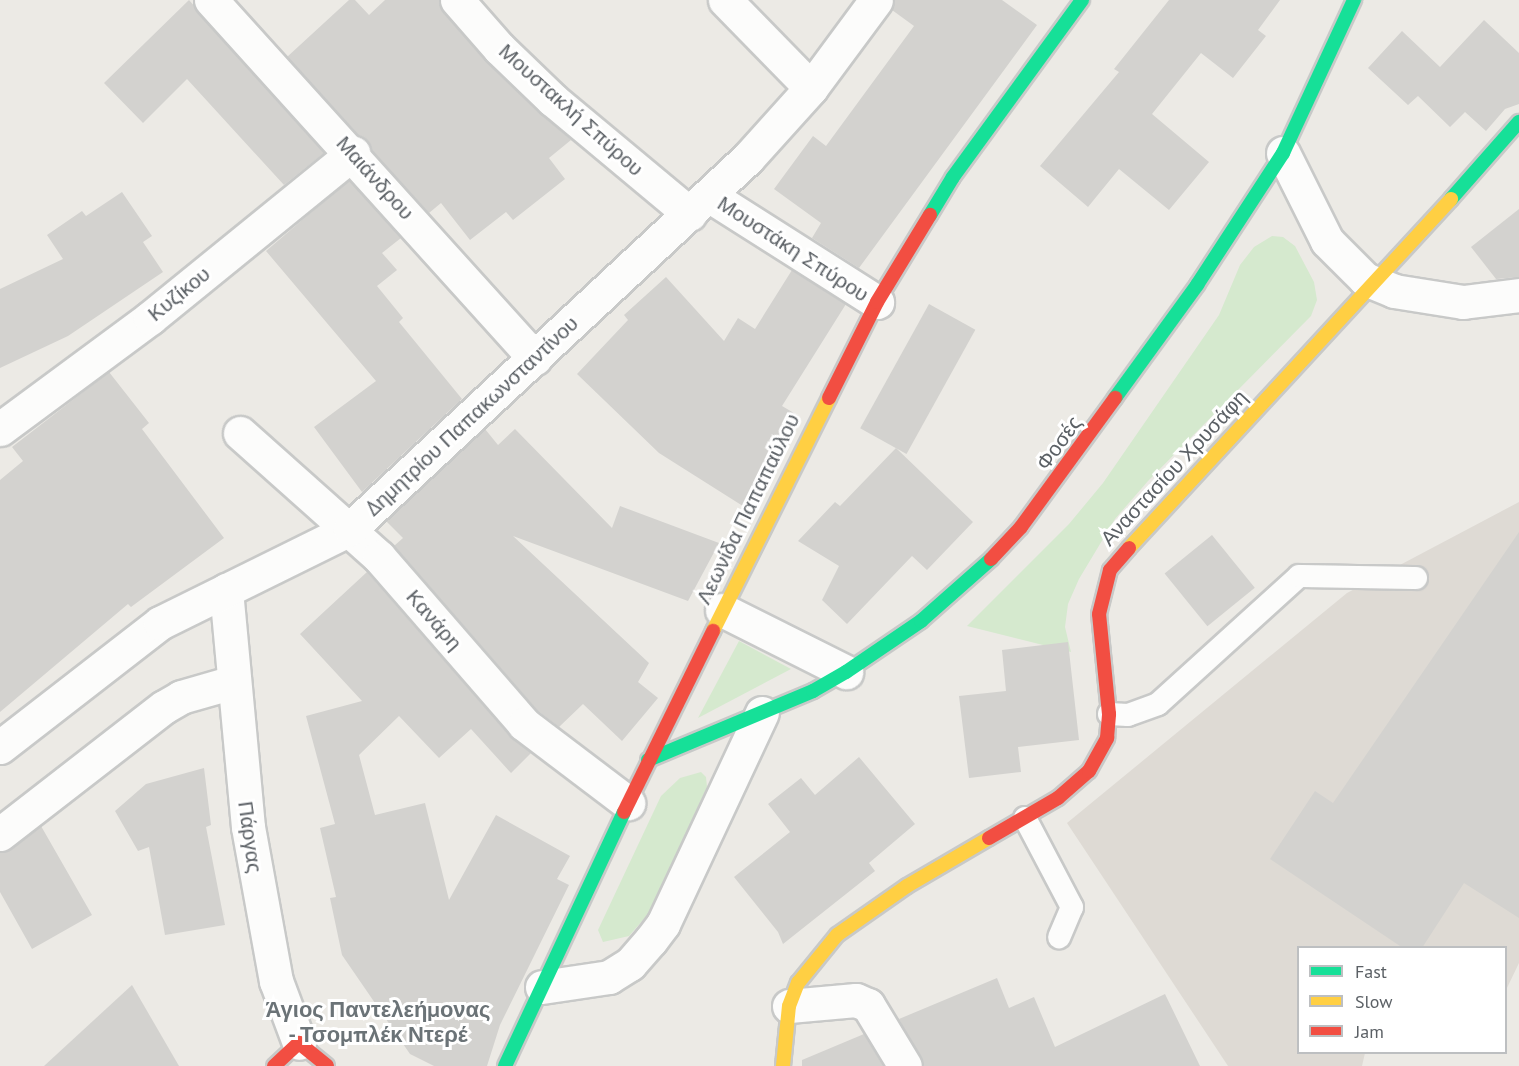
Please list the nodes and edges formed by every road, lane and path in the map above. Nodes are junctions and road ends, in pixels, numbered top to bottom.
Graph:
1 (211, 0) edge
2 (458, 0) edge
3 (725, 0) edge
4 (876, 0) edge
5 (1082, 0) edge
6 (1354, 0) edge
7 (811, 88) junction
8 (1519, 122) edge
9 (353, 153) junction
10 (1283, 153) junction
11 (700, 205) junction
12 (1375, 285) junction
13 (1519, 295) edge
14 (877, 302) junction
15 (535, 358) junction
16 (0, 429) edge
17 (240, 433) dead end
18 (350, 530) junction
19 (1416, 578) dead end
20 (226, 590) junction
21 (722, 610) junction
22 (846, 672) junction
23 (232, 682) junction
24 (762, 713) junction
25 (1109, 714) junction
26 (0, 747) edge
27 (648, 760) junction
28 (628, 803) junction
29 (1025, 818) junction
30 (0, 834) edge
31 (1059, 937) dead end
32 (543, 987) junction
33 (789, 1006) junction
34 (299, 1043) junction
35 (274, 1066) edge
36 (327, 1066) edge
37 (506, 1066) edge
38 (783, 1066) edge
39 (905, 1066) edge

1 - 9 street, Μαιάνδρου
2 - 11 street, Μουστακλή Σπύρου
3 - 7 street
4 - 7 street, Δημητρίου Παπακωνσταντίνου
5 - 14 main road, Λεωνίδα Παπαπαύλου
6 - 10 main road, Φοσές
7 - 11 street, Δημητρίου Παπακωνσταντίνου
8 - 12 main road, Αναστασίου Χρυσάφη
9 - 15 street, Μαιάνδρου
9 - 16 street, Κυζίκου
10 - 12 street
10 - 22 main road, Φοσές
11 - 14 street, Μουστάκη Σπύρου
11 - 15 street, Δημητρίου Παπακωνσταντίνου
12 - 13 street
12 - 25 main road, Αναστασίου Χρυσάφη
14 - 21 main road, Λεωνίδα Παπαπαύλου
15 - 18 street, Δημητρίου Παπακωνσταντίνου
17 - 18 street, Κανάρη
18 - 20 street, Δημητρίου Παπακωνσταντίνου
18 - 28 street, Κανάρη
19 - 25 lane
20 - 23 street, Πάργας
20 - 26 street, Δημητρίου Παπακωνσταντίνου
21 - 22 street
21 - 27 main road, Λεωνίδα Παπαπαύλου
22 - 24 main road, Φοσές
23 - 30 street
23 - 34 street, Πάργας
24 - 27 main road, Φοσές
24 - 32 street
25 - 29 main road, Αναστασίου Χρυσάφη
27 - 28 main road, Λεωνίδα Παπαπαύλου
28 - 32 main road, Λεωνίδα Παπαπαύλου
29 - 31 lane
29 - 33 main road, Αναστασίου Χρυσάφη
32 - 37 main road, Λεωνίδα Παπαπαύλου
33 - 38 main road, Αναστασίου Χρυσάφη
33 - 39 street
34 - 35 main road
34 - 36 main road

